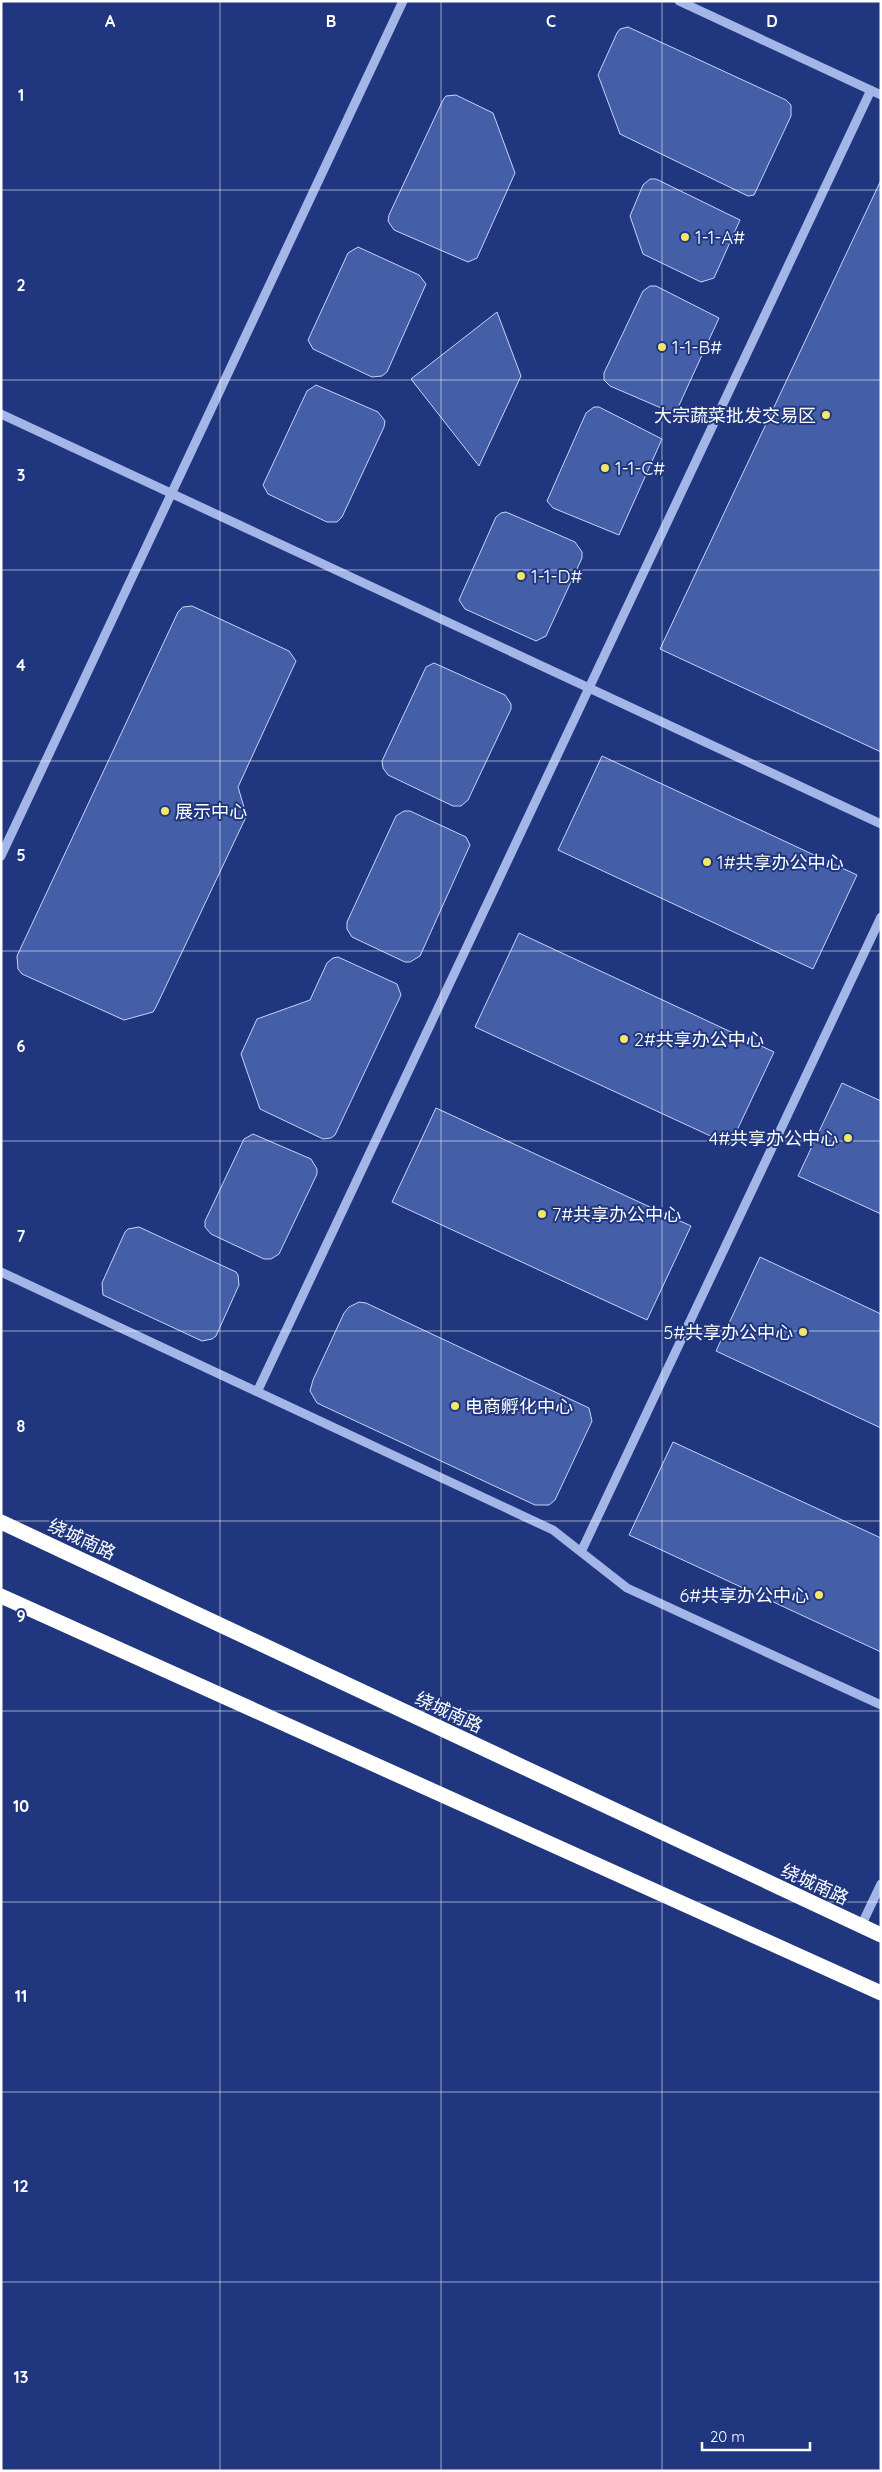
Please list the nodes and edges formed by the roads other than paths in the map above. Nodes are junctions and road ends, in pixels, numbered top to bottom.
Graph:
1 (403, 1) edge
2 (679, 1) edge
3 (871, 90) junction
4 (881, 95) edge
5 (1, 414) edge
6 (172, 493) junction
7 (589, 688) junction
8 (881, 824) edge
9 (1, 856) edge
10 (881, 917) edge
11 (1, 1272) edge
12 (257, 1392) junction
13 (1, 1522) edge
14 (581, 1552) junction
15 (1, 1596) edge
16 (881, 1704) edge
17 (881, 1884) edge
18 (861, 1926) junction
19 (881, 1935) edge
20 (881, 1993) edge

1 - 6 lane
2 - 3 lane
3 - 4 lane
3 - 7 lane
5 - 6 lane
6 - 7 lane
6 - 9 lane
7 - 8 lane
7 - 12 lane
10 - 14 lane
11 - 12 lane
12 - 14 lane
13 - 18 highway, 绕城南路
14 - 16 lane
15 - 20 highway
17 - 18 lane
18 - 19 highway, 绕城南路

